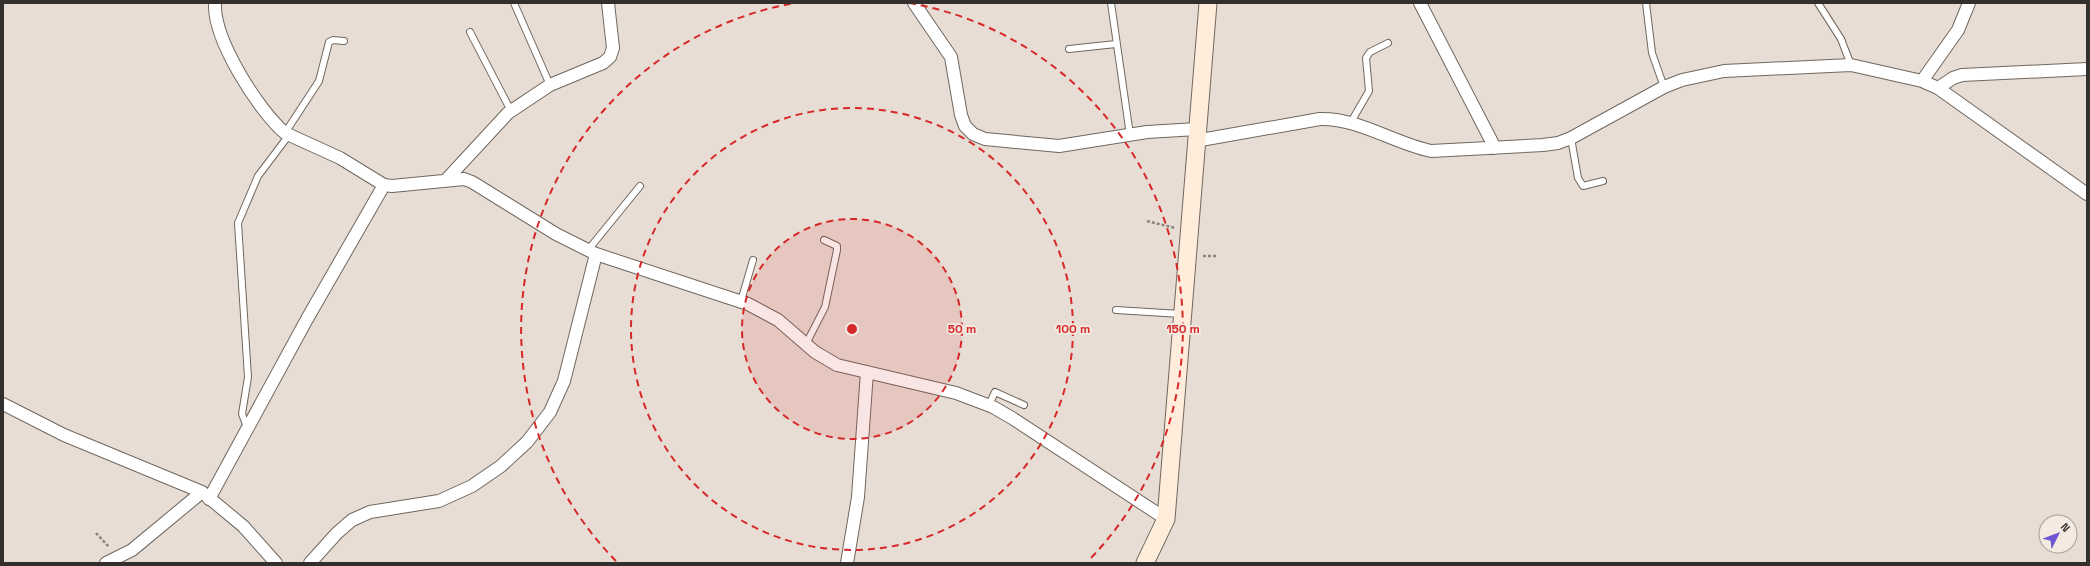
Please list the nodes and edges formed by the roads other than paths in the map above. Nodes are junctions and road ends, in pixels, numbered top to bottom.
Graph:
1 (216, 3) edge
2 (514, 3) edge
3 (608, 3) edge
4 (914, 3) edge
5 (1111, 3) edge
6 (1208, 3) edge
7 (1420, 3) edge
8 (1646, 3) edge
9 (1818, 3) edge
10 (1969, 3) edge
11 (470, 32) dead end
12 (344, 41) dead end
13 (1388, 43) dead end
14 (1116, 44) junction
15 (1069, 49) dead end
16 (1850, 65) junction
17 (2087, 69) edge
18 (1922, 81) junction
19 (550, 85) junction
20 (1664, 87) junction
21 (1938, 88) junction
22 (511, 111) junction
23 (1351, 122) junction
24 (287, 134) junction
25 (1130, 135) junction
26 (1196, 135) junction
27 (1571, 138) junction
28 (1495, 148) junction
29 (446, 180) junction
30 (1603, 181) dead end
31 (384, 185) junction
32 (640, 186) dead end
33 (2087, 194) edge
34 (824, 240) dead end
35 (592, 252) junction
36 (753, 260) dead end
37 (741, 301) junction
38 (1116, 310) dead end
39 (1182, 314) junction
40 (806, 344) junction
41 (867, 372) junction
42 (3, 404) edge
43 (989, 405) junction
44 (1024, 405) dead end
45 (248, 428) junction
46 (206, 496) junction
47 (1166, 519) junction
48 (106, 563) edge
49 (276, 563) edge
50 (310, 563) edge
51 (847, 563) edge
52 (1144, 563) edge

1 - 24 street
2 - 19 lane
3 - 19 street
4 - 25 street
5 - 14 lane
6 - 26 street
7 - 28 street
8 - 20 lane
9 - 16 lane
10 - 18 street
11 - 22 lane
12 - 24 lane
13 - 23 lane
14 - 15 lane
14 - 25 lane
16 - 18 street
16 - 20 street
17 - 21 street
18 - 21 street
19 - 22 street
20 - 27 street
21 - 33 street
22 - 29 street
23 - 26 street
23 - 28 street
24 - 31 street
24 - 45 lane
25 - 26 street
26 - 39 street
27 - 28 street
27 - 30 lane
29 - 31 street
29 - 35 street
31 - 45 street
32 - 35 lane
34 - 40 lane
35 - 37 street
35 - 50 street
36 - 37 lane
37 - 40 street
38 - 39 lane
39 - 47 street
40 - 41 street
41 - 43 street
41 - 51 street
42 - 46 street
43 - 44 lane
43 - 47 street
45 - 46 street
46 - 48 street
46 - 49 street
47 - 52 street

